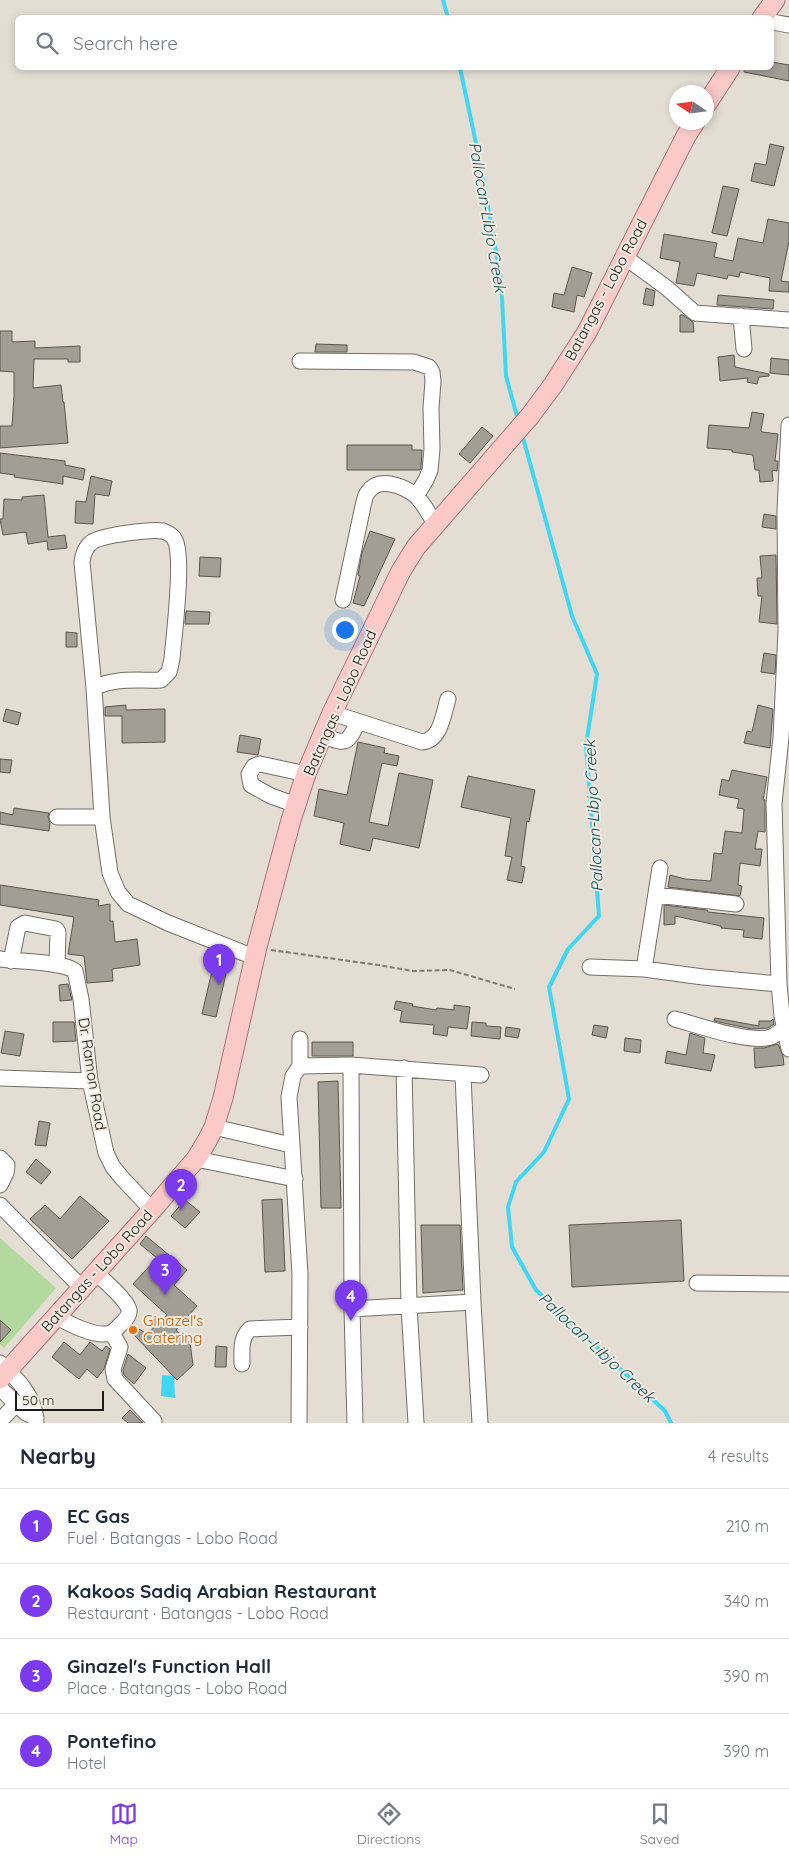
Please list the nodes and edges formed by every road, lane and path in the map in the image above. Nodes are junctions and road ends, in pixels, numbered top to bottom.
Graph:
1 (774, 0) edge
2 (764, 15) edge
3 (774, 22) edge
4 (789, 25) edge
5 (729, 70) edge
6 (714, 93) edge
7 (690, 130) edge
8 (626, 258) junction
9 (741, 316) junction
10 (789, 320) edge
11 (744, 349) dead end
12 (300, 361) dead end
13 (789, 425) edge
14 (416, 496) junction
15 (436, 524) junction
16 (787, 533) edge
17 (343, 600) dead end
18 (94, 688) junction
19 (448, 699) dead end
20 (332, 713) junction
21 (358, 722) junction
22 (321, 736) junction
23 (306, 774) junction
24 (296, 805) junction
25 (57, 817) dead end
26 (102, 817) junction
27 (660, 868) dead end
28 (656, 895) junction
29 (736, 904) dead end
30 (256, 952) junction
31 (6, 960) edge
32 (57, 965) junction
33 (590, 967) dead end
34 (644, 969) junction
35 (779, 984) junction
36 (515, 989) dead end
37 (675, 1019) dead end
38 (785, 1028) junction
39 (300, 1039) dead end
40 (789, 1050) edge
41 (351, 1065) junction
42 (300, 1066) junction
43 (404, 1068) junction
44 (463, 1075) junction
45 (481, 1076) dead end
46 (0, 1078) edge
47 (90, 1080) junction
48 (214, 1127) junction
49 (291, 1146) junction
50 (0, 1158) edge
51 (196, 1159) junction
52 (294, 1179) junction
53 (0, 1185) edge
54 (0, 1205) edge
55 (152, 1210) junction
56 (95, 1273) junction
57 (697, 1283) dead end
58 (789, 1284) edge
59 (82, 1288) junction
60 (473, 1302) junction
61 (409, 1306) junction
62 (352, 1309) junction
63 (56, 1316) junction
64 (300, 1327) junction
65 (112, 1333) junction
66 (242, 1364) dead end
67 (3, 1370) edge
68 (0, 1388) edge
69 (17, 1403) junction
70 (0, 1421) edge
71 (36, 1421) edge
72 (154, 1421) dead end
73 (299, 1423) edge
74 (355, 1423) edge
75 (416, 1423) edge
76 (480, 1423) edge

1 - 2 main road
3 - 4 street
5 - 6 main road
7 - 8 main road, Batangas - Lobo Road
8 - 9 street
8 - 15 main road, Batangas - Lobo Road
9 - 10 street
9 - 11 street
12 - 14 street
13 - 16 street
14 - 15 street
14 - 17 street
15 - 20 main road, Batangas - Lobo Road
16 - 35 street
18 - 18 street
18 - 26 street
19 - 21 street
20 - 21 street
20 - 22 main road, Batangas - Lobo Road
21 - 22 street
22 - 23 main road, Batangas - Lobo Road
23 - 24 main road, Batangas - Lobo Road
23 - 24 street
24 - 30 main road, Batangas - Lobo Road
25 - 26 street
26 - 30 street
27 - 28 street
28 - 29 street
28 - 34 street
30 - 36 path
30 - 48 main road, Batangas - Lobo Road
31 - 32 street
31 - 32 street
32 - 47 street, Dr. Ramon Road
33 - 34 street
34 - 35 street
35 - 38 street
37 - 38 street
38 - 40 street
39 - 42 street
41 - 42 street
41 - 43 street
41 - 62 street
42 - 49 street
43 - 44 street
43 - 61 street
44 - 45 street
44 - 60 street
46 - 47 street
47 - 55 street, Dr. Ramon Road
48 - 49 street
48 - 51 main road, Batangas - Lobo Road
49 - 52 street
50 - 53 street
51 - 52 street
51 - 55 main road, Batangas - Lobo Road
52 - 64 street
54 - 59 street
55 - 56 main road, Batangas - Lobo Road
56 - 59 main road, Batangas - Lobo Road
56 - 65 street
57 - 58 street
59 - 63 main road, Batangas - Lobo Road
60 - 61 street
60 - 76 street
61 - 62 street
61 - 75 street
62 - 74 street
63 - 65 street
63 - 67 main road, Batangas - Lobo Road
64 - 66 street
64 - 73 street
65 - 72 street
67 - 71 street
68 - 69 street
69 - 70 street
69 - 71 street

